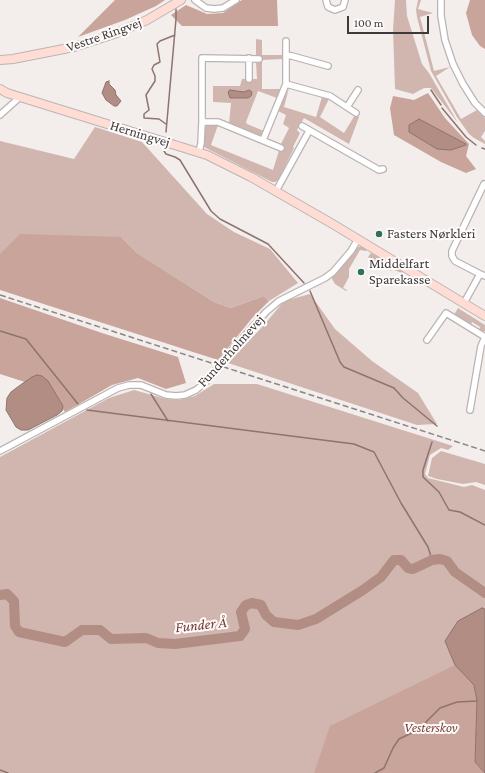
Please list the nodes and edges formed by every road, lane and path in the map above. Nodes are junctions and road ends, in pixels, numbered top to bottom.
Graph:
1 (181, 0) edge
2 (195, 0) edge
3 (236, 0) edge
4 (326, 0) edge
5 (345, 0) edge
6 (441, 0) edge
7 (286, 41) dead end
8 (45, 53) junction
9 (0, 55) edge
10 (286, 55) junction
11 (249, 58) junction
12 (260, 59) dead end
13 (0, 60) edge
14 (328, 66) dead end
15 (249, 79) dead end
16 (286, 84) junction
17 (0, 89) edge
18 (358, 90) dead end
19 (20, 97) junction
20 (347, 107) junction
21 (356, 113) dead end
22 (485, 113) edge
23 (0, 115) edge
24 (202, 122) junction
25 (302, 126) dead end
26 (310, 131) junction
27 (263, 140) junction
28 (281, 148) dead end
29 (199, 152) junction
30 (383, 169) dead end
31 (484, 184) edge
32 (276, 191) junction
33 (358, 239) junction
34 (483, 275) edge
35 (464, 303) junction
36 (485, 316) edge
37 (485, 337) edge
38 (427, 340) dead end
39 (470, 410) dead end
40 (0, 451) edge

1 - 8 street, Vestre Ringvej
2 - 3 street
4 - 5 street
6 - 22 street
7 - 10 street
8 - 9 street, Vestre Ringvej
8 - 13 street, Vestre Ringvej
10 - 14 street
10 - 16 street
11 - 12 street
11 - 15 street
11 - 24 street
16 - 20 street
16 - 27 street
17 - 19 street, Herningvej
18 - 20 street
19 - 23 street
19 - 29 street, Herningvej
20 - 21 street
24 - 27 street
24 - 29 street
25 - 26 street
26 - 30 street
26 - 32 street
27 - 28 street
29 - 32 street, Herningvej
31 - 34 street
32 - 33 street, Herningvej
33 - 35 street, Herningvej
33 - 40 street, Funderholmevej
34 - 35 street
35 - 36 street, Herningvej
37 - 38 street
37 - 39 street

